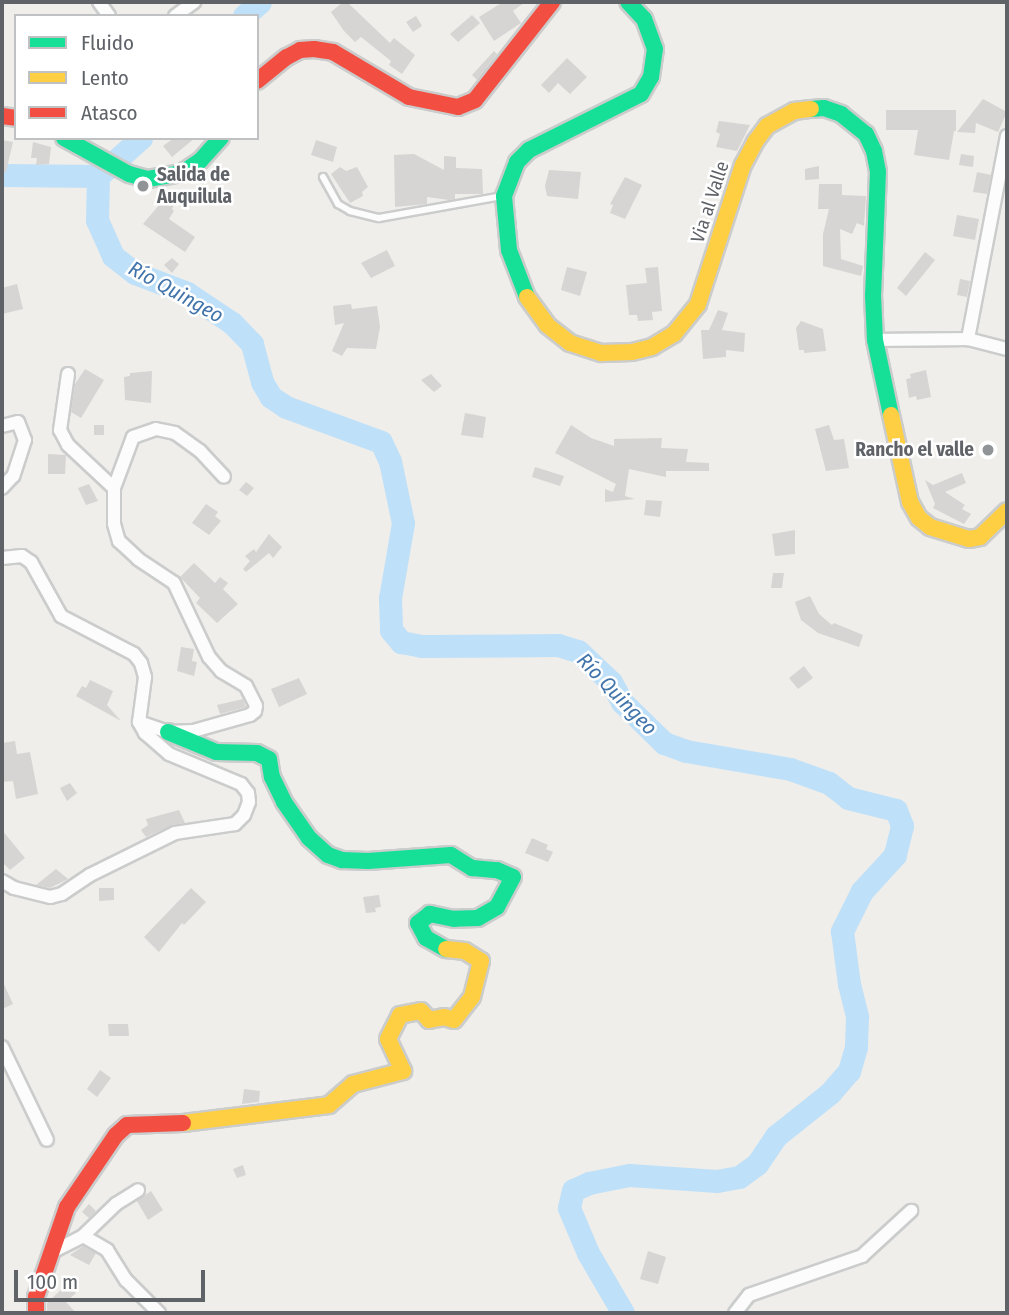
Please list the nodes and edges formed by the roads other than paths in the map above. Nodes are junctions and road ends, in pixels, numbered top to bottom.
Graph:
1 (194, 2) edge
2 (552, 2) edge
3 (628, 2) edge
4 (178, 14) edge
5 (259, 79) edge
6 (1007, 136) edge
7 (66, 140) edge
8 (219, 140) edge
9 (323, 177) dead end
10 (505, 196) junction
11 (968, 339) junction
12 (875, 340) junction
13 (1007, 349) edge
14 (68, 374) dead end
15 (2, 426) edge
16 (224, 477) dead end
17 (2, 488) edge
18 (114, 488) junction
19 (1007, 511) edge
20 (2, 558) edge
21 (139, 722) junction
22 (168, 732) junction
23 (2, 881) edge
24 (2, 1047) edge
25 (47, 1140) dead end
26 (138, 1190) dead end
27 (911, 1212) dead end
28 (83, 1236) junction
29 (52, 1252) junction
30 (36, 1313) edge
31 (159, 1313) edge
32 (735, 1313) edge

1 - 4 street
2 - 5 main road
3 - 10 main road, Via al Valle
6 - 11 street
7 - 8 main road
9 - 10 lane
10 - 12 main road, Via al Valle
11 - 12 street
11 - 13 street
12 - 19 main road, Via al Valle
14 - 18 street
15 - 17 street
16 - 18 street
18 - 22 street
20 - 21 street
21 - 22 street
21 - 23 street
22 - 29 main road
24 - 25 street
26 - 28 street
27 - 32 street
28 - 29 street
28 - 31 street
29 - 30 main road

